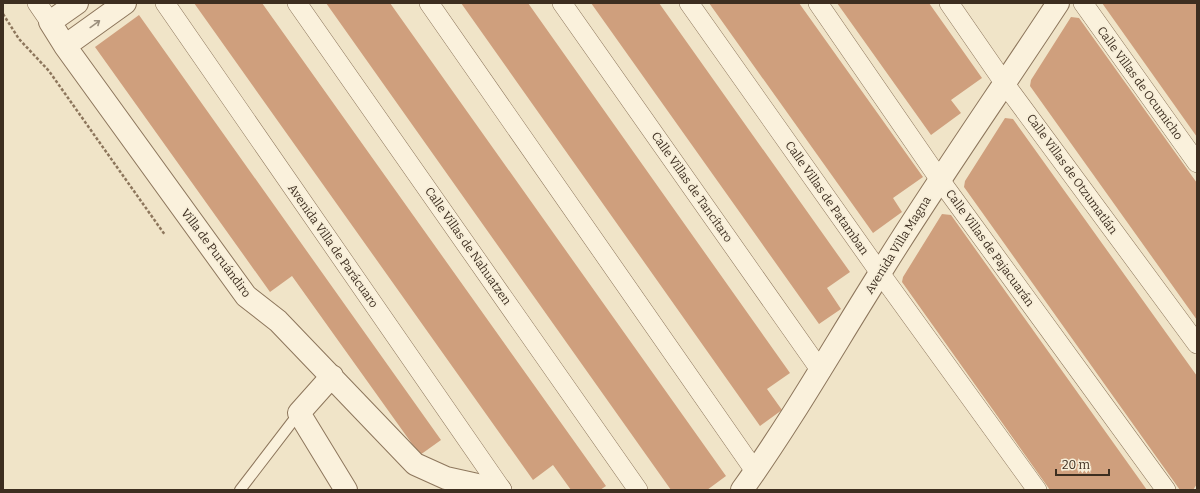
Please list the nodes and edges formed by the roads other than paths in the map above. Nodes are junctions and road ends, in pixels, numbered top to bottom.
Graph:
1 (37, 3) edge
2 (77, 3) edge
3 (125, 3) edge
4 (165, 3) edge
5 (298, 3) edge
6 (429, 3) edge
7 (562, 3) edge
8 (689, 3) edge
9 (818, 3) edge
10 (949, 3) edge
11 (1058, 3) edge
12 (1083, 3) edge
13 (50, 22) junction
14 (65, 46) junction
15 (1005, 84) junction
16 (1197, 163) edge
17 (940, 180) junction
18 (880, 273) junction
19 (1197, 344) edge
20 (821, 371) junction
21 (332, 376) junction
22 (299, 413) junction
23 (755, 471) junction
24 (240, 490) edge
25 (346, 490) edge
26 (501, 490) edge
27 (638, 490) edge
28 (742, 490) edge
29 (1037, 490) edge
30 (1166, 490) edge

1 - 13 street, Villa de Puruándiro
2 - 13 street
14 -> 3 street
4 - 26 street, Avenida Villa de Parácuaro
5 - 27 street, Calle Villas de Nahuatzen
6 - 23 street
7 - 20 street, Calle Villas de Tancítaro
8 - 18 street, Calle Villas de Patamban
9 - 17 street, Calle Villas de Pajacuarán
10 - 15 street, Calle Villas de Otzumatlán
11 - 15 street, Avenida Villa Magna
12 - 16 street, Calle Villas de Ocumicho
13 - 14 street, Villa de Puruándiro
14 - 21 street, Villa de Puruándiro
15 - 17 street, Avenida Villa Magna
15 - 19 street, Calle Villas de Otzumatlán
17 - 18 street, Avenida Villa Magna
17 - 30 street, Calle Villas de Pajacuarán
18 - 20 street, Avenida Villa Magna
18 - 29 street, Calle Villas de Patamban
20 - 23 street, Avenida Villa Magna
21 - 22 street
21 - 26 street, Villa de Puruándiro
22 - 24 lane
22 - 25 street
23 - 28 street, Avenida Villa Magna

